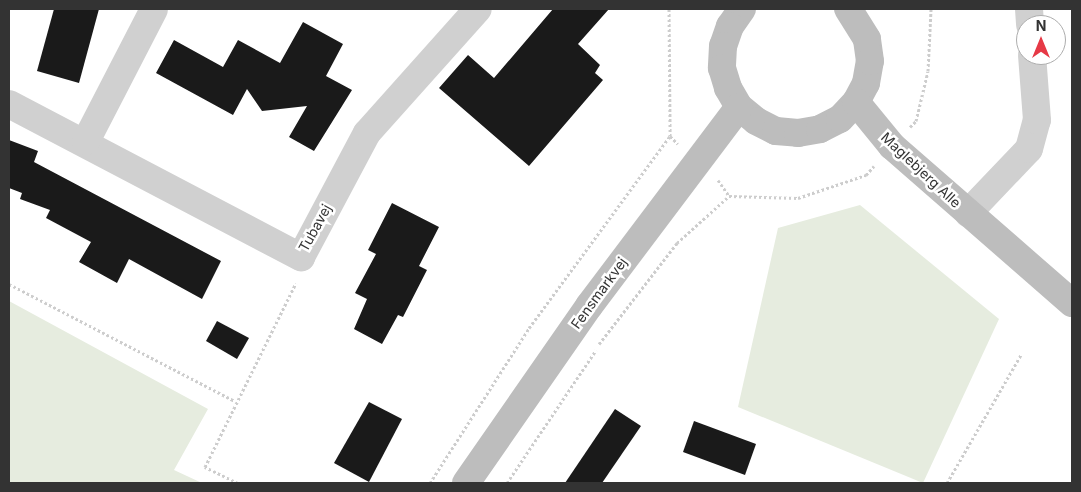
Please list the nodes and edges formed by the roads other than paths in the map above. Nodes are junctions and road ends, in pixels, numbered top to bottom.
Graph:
1 (154, 9) edge
2 (478, 9) edge
3 (742, 9) edge
4 (848, 9) edge
5 (1033, 65) edge
6 (856, 102) junction
7 (9, 104) edge
8 (739, 107) junction
9 (86, 141) junction
10 (968, 213) junction
11 (1072, 303) edge
12 (466, 483) edge

1 - 9 street
2 - 9 street, Tubavej
3 - 8 street
4 - 6 street
5 - 10 street, Maglebjerg Alle
6 - 8 street
6 - 10 street, Maglebjerg Alle
7 - 9 street, Tubavej
8 - 12 street, Fensmarkvej
10 - 11 street, Maglebjerg Alle

